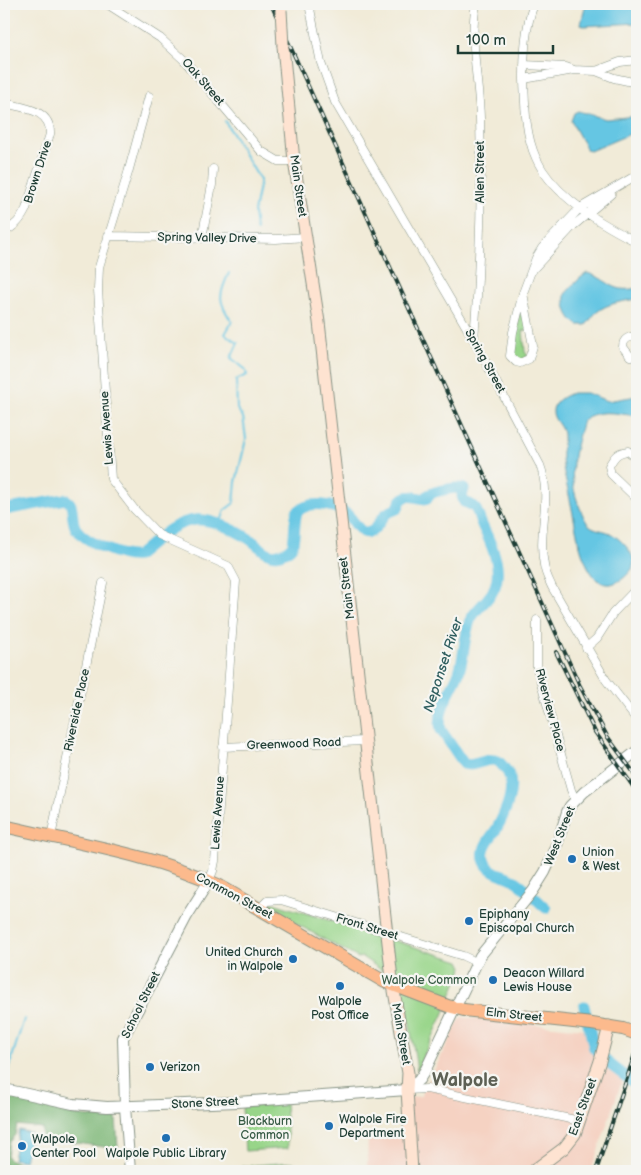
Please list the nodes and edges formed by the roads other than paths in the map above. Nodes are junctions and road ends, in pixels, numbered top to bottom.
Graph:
1 (107, 4) edge
2 (309, 4) edge
3 (476, 4) edge
4 (534, 4) edge
5 (281, 7) edge
6 (637, 60) edge
7 (524, 65) junction
8 (574, 70) junction
9 (596, 71) junction
10 (524, 79) junction
11 (637, 83) edge
12 (149, 96) dead end
13 (4, 103) edge
14 (294, 161) junction
15 (213, 169) dead end
16 (636, 176) edge
17 (621, 185) junction
18 (580, 208) junction
19 (587, 214) junction
20 (4, 232) edge
21 (108, 236) junction
22 (306, 237) junction
23 (202, 238) junction
24 (637, 242) edge
25 (532, 271) junction
26 (523, 293) junction
27 (637, 336) edge
28 (474, 340) junction
29 (637, 357) edge
30 (637, 466) edge
31 (637, 498) edge
32 (104, 583) dead end
33 (637, 588) edge
34 (537, 620) dead end
35 (586, 648) junction
36 (637, 720) edge
37 (365, 741) junction
38 (224, 746) junction
39 (637, 751) edge
40 (575, 799) junction
41 (4, 826) edge
42 (51, 837) junction
43 (209, 881) junction
44 (259, 909) junction
45 (387, 933) junction
46 (476, 962) junction
47 (393, 986) junction
48 (454, 1008) junction
49 (609, 1026) junction
50 (637, 1034) edge
51 (4, 1089) edge
52 (407, 1090) junction
53 (125, 1107) junction
54 (580, 1121) junction
55 (130, 1171) edge
56 (412, 1171) edge
57 (533, 1171) edge

1 - 14 street, Oak Street
2 - 28 street, Spring Street
3 - 28 street, Allen Street
4 - 7 street
5 - 14 main road, Main Street, bridge
6 - 9 street
7 - 8 street
7 - 10 street
8 - 9 street
8 - 10 street
9 - 11 street
10 - 18 street
12 - 21 street, Lewis Avenue
13 - 20 street, Brown Drive
14 - 22 main road, Main Street
15 - 23 street
16 - 17 street
17 - 18 street
17 - 19 street
18 - 19 street
18 - 25 street
19 - 24 street
19 - 25 street
21 - 23 street, Spring Valley Drive
21 - 38 street, Lewis Avenue
22 - 23 street, Spring Valley Drive
22 - 37 main road, Main Street
25 - 26 street
26 - 26 street
27 - 29 street
28 - 35 street, Spring Street
30 - 31 street
32 - 42 street, Riverside Place
33 - 35 street
34 - 40 street, Riverview Place
35 - 36 street, Spring Street
37 - 38 street, Greenwood Road
37 - 45 main road, Main Street
38 - 43 street, Lewis Avenue
39 - 40 street, West Street
40 - 46 street, West Street
41 - 42 main road, Common Street
42 - 43 main road, Common Street
43 - 44 main road, Common Street
43 - 53 street, School Street
44 - 45 street, Front Street
44 - 47 main road, Common Street
45 - 46 street, Front Street
45 - 47 main road, Main Street
46 - 48 street, West Street
47 - 48 main road, Elm Street
47 - 52 main road, Main Street
48 - 49 main road, Elm Street
48 - 52 street, West Street
49 - 50 main road, Elm Street
49 - 54 main road, East Street
51 - 53 street, Stone Street
52 - 53 street, Stone Street
52 - 54 street
52 - 56 main road, Main Street
53 - 55 street, School Street
54 - 57 main road, East Street

